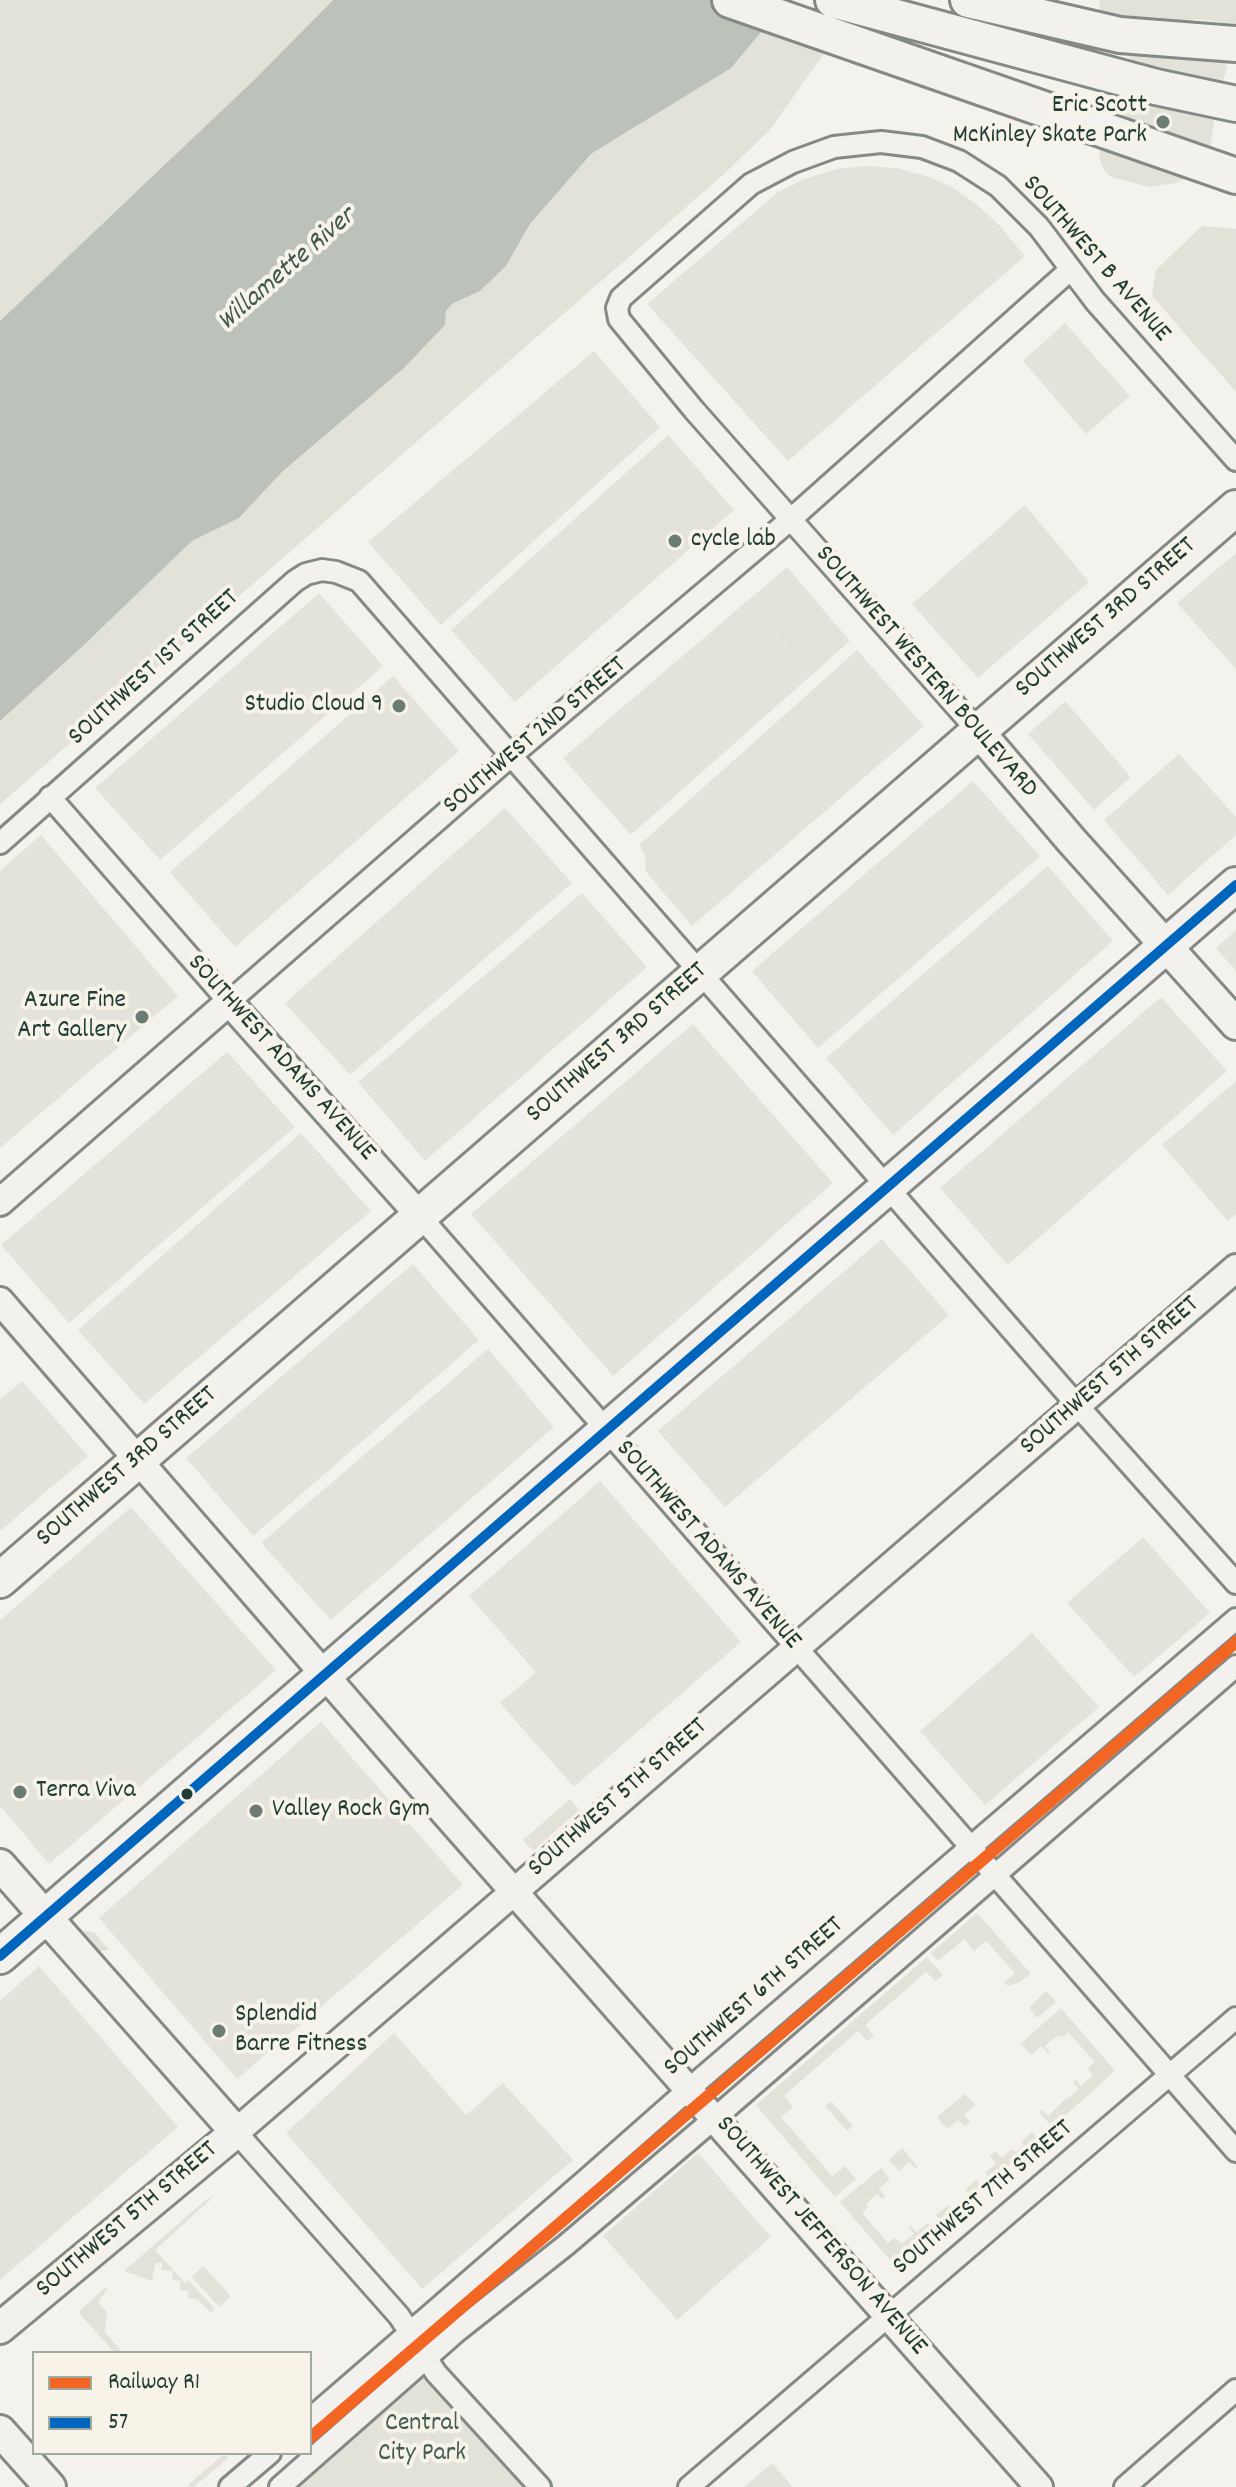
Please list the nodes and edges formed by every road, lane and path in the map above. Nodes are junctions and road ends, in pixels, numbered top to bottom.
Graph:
1 (730, 0) edge
2 (833, 0) edge
3 (968, 0) edge
4 (1236, 44) edge
5 (1236, 104) edge
6 (1236, 176) edge
7 (1070, 270) junction
8 (619, 319) joint
9 (1236, 460) edge
10 (1236, 508) edge
11 (790, 520) junction
12 (978, 731) junction
13 (511, 756) junction
14 (50, 797) junction
15 (0, 843) edge
16 (1236, 885) edge
17 (1166, 946) junction
18 (698, 973) junction
19 (229, 1002) junction
20 (1236, 1024) edge
21 (888, 1187) junction
22 (0, 1202) edge
23 (419, 1215) junction
24 (1236, 1268) edge
25 (0, 1301) edge
26 (1078, 1406) junction
27 (607, 1431) junction
28 (137, 1461) junction
29 (0, 1580) edge
30 (1236, 1583) edge
31 (1236, 1619) edge
32 (797, 1648) junction
33 (1236, 1666) edge
34 (325, 1676) junction
35 (971, 1847) junction
36 (0, 1865) edge
37 (994, 1875) junction
38 (513, 1890) junction
39 (45, 1917) junction
40 (0, 1956) edge
41 (1236, 2018) edge
42 (1169, 2075) junction
43 (689, 2089) junction
44 (715, 2118) junction
45 (236, 2132) junction
46 (1236, 2151) edge
47 (888, 2315) junction
48 (0, 2328) edge
49 (410, 2333) junction
50 (426, 2358) junction
51 (1236, 2390) edge
52 (312, 2417) edge
53 (0, 2431) edge
54 (268, 2455) edge
55 (50, 2487) edge
56 (230, 2487) edge
57 (280, 2487) edge
58 (540, 2487) edge
59 (689, 2487) edge
60 (1039, 2487) edge
61 (1125, 2487) edge

1 - 6 highway
2 - 5 highway
3 - 4 highway
7 - 8 street, SOUTHWEST B AVENUE
7 - 9 street, SOUTHWEST B AVENUE
7 - 11 street, SOUTHWEST 2ND STREET
8 - 11 street, SOUTHWEST WESTERN BOULEVARD
10 - 12 highway, SOUTHWEST 3RD STREET
11 - 12 street, SOUTHWEST WESTERN BOULEVARD
11 - 13 street, SOUTHWEST 2ND STREET
12 - 17 main road, SOUTHWEST WESTERN BOULEVARD
12 - 18 highway, SOUTHWEST 3RD STREET
13 - 14 street, SOUTHWEST 1ST STREET
13 - 18 street
13 - 19 street, SOUTHWEST 2ND STREET
14 - 15 street, SOUTHWEST 1ST STREET
14 - 19 street, SOUTHWEST ADAMS AVENUE
16 - 17 highway
17 - 20 main road, SOUTHWEST WESTERN BOULEVARD
17 - 21 highway
18 - 21 street
18 - 23 highway, SOUTHWEST 3RD STREET
19 - 22 street, SOUTHWEST 2ND STREET
19 - 23 street, SOUTHWEST ADAMS AVENUE
21 - 26 street
21 - 27 highway
23 - 27 street, SOUTHWEST ADAMS AVENUE
23 - 28 highway, SOUTHWEST 3RD STREET
24 - 26 street, SOUTHWEST 5TH STREET
25 - 28 street, SOUTHWEST JEFFERSON AVENUE
26 - 30 street
26 - 32 street, SOUTHWEST 5TH STREET
27 - 32 street, SOUTHWEST ADAMS AVENUE
27 - 34 highway
28 - 29 highway, SOUTHWEST 3RD STREET
28 - 34 street, SOUTHWEST JEFFERSON AVENUE
31 - 35 street, SOUTHWEST 6TH STREET
32 - 35 street, SOUTHWEST ADAMS AVENUE
32 - 38 street, SOUTHWEST 5TH STREET
33 - 37 street
34 - 38 street, SOUTHWEST JEFFERSON AVENUE
34 - 39 highway
35 - 37 street, SOUTHWEST ADAMS AVENUE
35 - 43 street, SOUTHWEST 6TH STREET
36 - 39 main road
37 - 42 street, SOUTHWEST ADAMS AVENUE
37 - 44 street
38 - 43 street, SOUTHWEST JEFFERSON AVENUE
38 - 45 street, SOUTHWEST 5TH STREET
39 - 40 highway
39 - 45 main road
41 - 42 street, SOUTHWEST 7TH STREET
42 - 46 street, SOUTHWEST ADAMS AVENUE
42 - 47 street, SOUTHWEST 7TH STREET
43 - 44 street, SOUTHWEST JEFFERSON AVENUE
43 - 49 street, SOUTHWEST 6TH STREET
44 - 47 street, SOUTHWEST JEFFERSON AVENUE
44 - 50 street
45 - 48 main road, SOUTHWEST 5TH STREET
45 - 49 street
47 - 59 street, SOUTHWEST 7TH STREET
47 - 60 street, SOUTHWEST JEFFERSON AVENUE
49 - 50 street
49 - 52 street, SOUTHWEST 6TH STREET
50 - 57 street
50 - 58 street
51 - 61 street
53 - 55 main road
54 - 56 street

